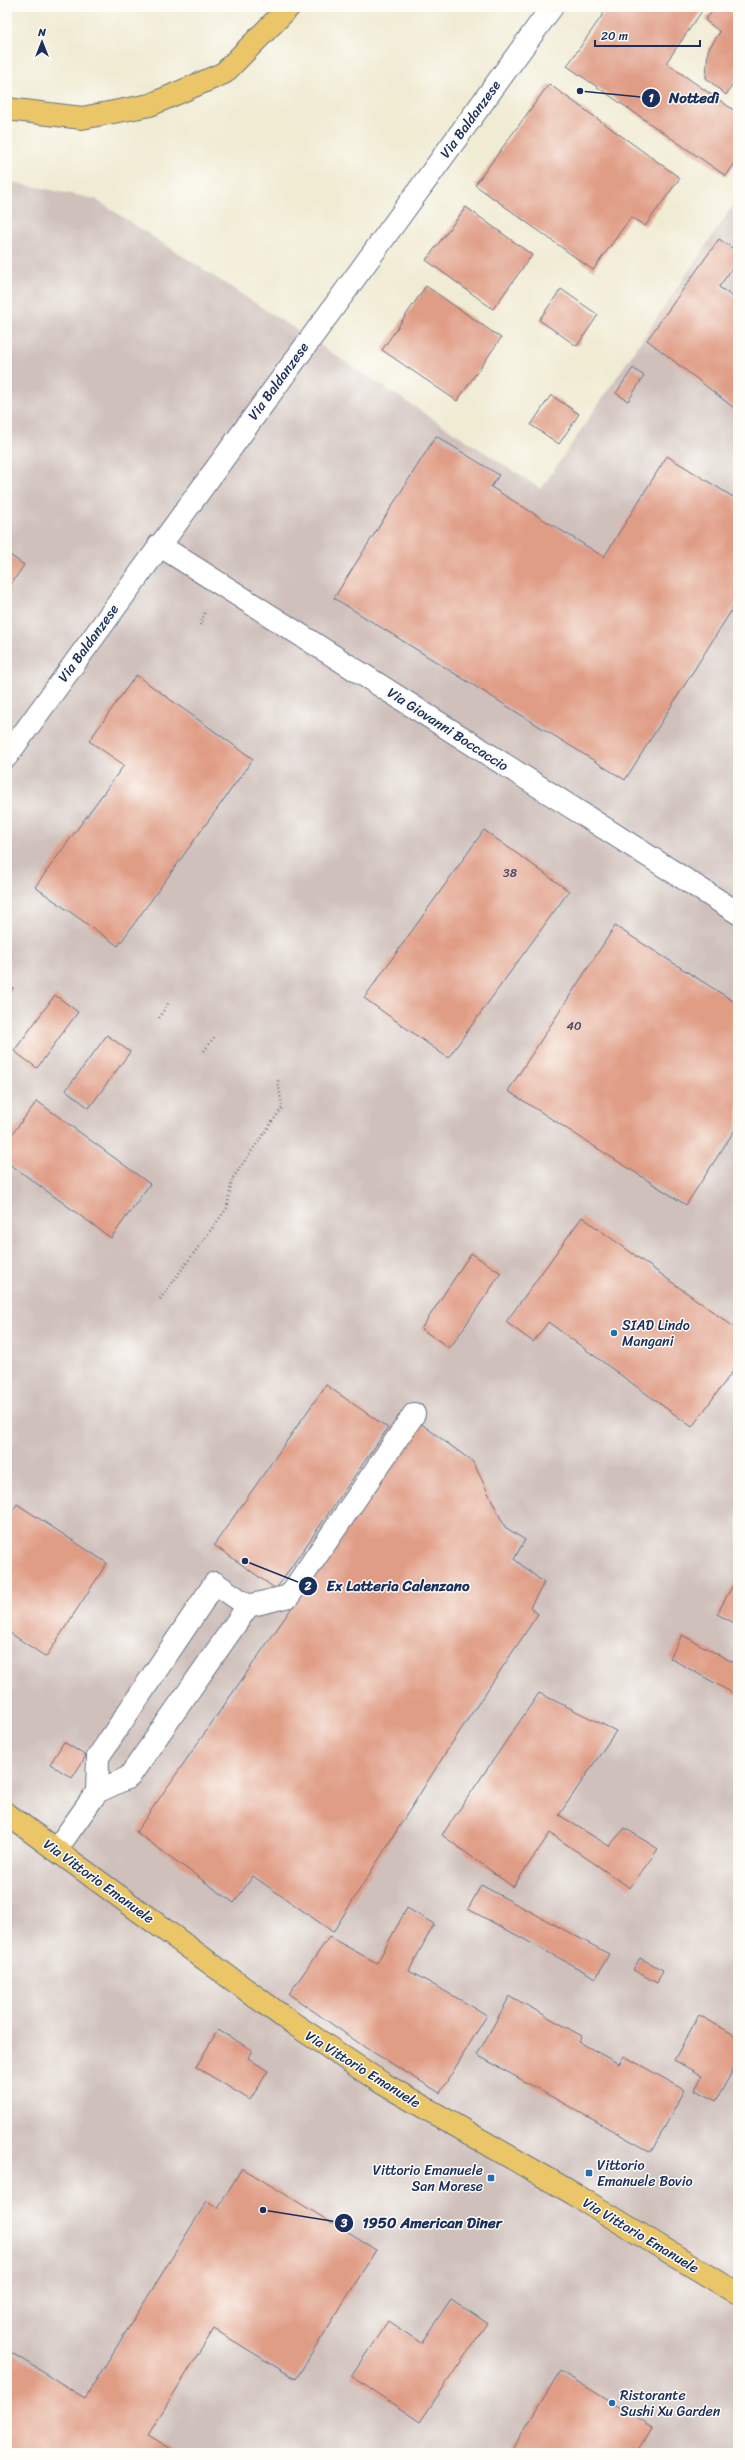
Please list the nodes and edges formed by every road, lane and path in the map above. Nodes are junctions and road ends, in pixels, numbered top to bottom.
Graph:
1 (289, 7) edge
2 (552, 7) edge
3 (7, 109) edge
4 (158, 545) junction
5 (208, 607) dead end
6 (200, 625) dead end
7 (7, 756) edge
8 (738, 913) edge
9 (170, 1002) dead end
10 (159, 1018) dead end
11 (215, 1036) dead end
12 (204, 1051) dead end
13 (278, 1080) dead end
14 (160, 1300) dead end
15 (414, 1414) dead end
16 (248, 1606) junction
17 (97, 1792) junction
18 (7, 1814) edge
19 (56, 1850) junction
20 (738, 2294) edge

1 - 3 main road
2 - 4 street, Via Baldanzese
4 - 7 street, Via Baldanzese
4 - 8 street, Via Giovanni Boccaccio
5 - 6 path
9 - 10 path
11 - 12 path
13 - 14 path
15 - 16 street
16 - 17 street
16 - 17 street
17 - 19 street
18 - 19 main road, Via Vittorio Emanuele
19 - 20 main road, Via Vittorio Emanuele

